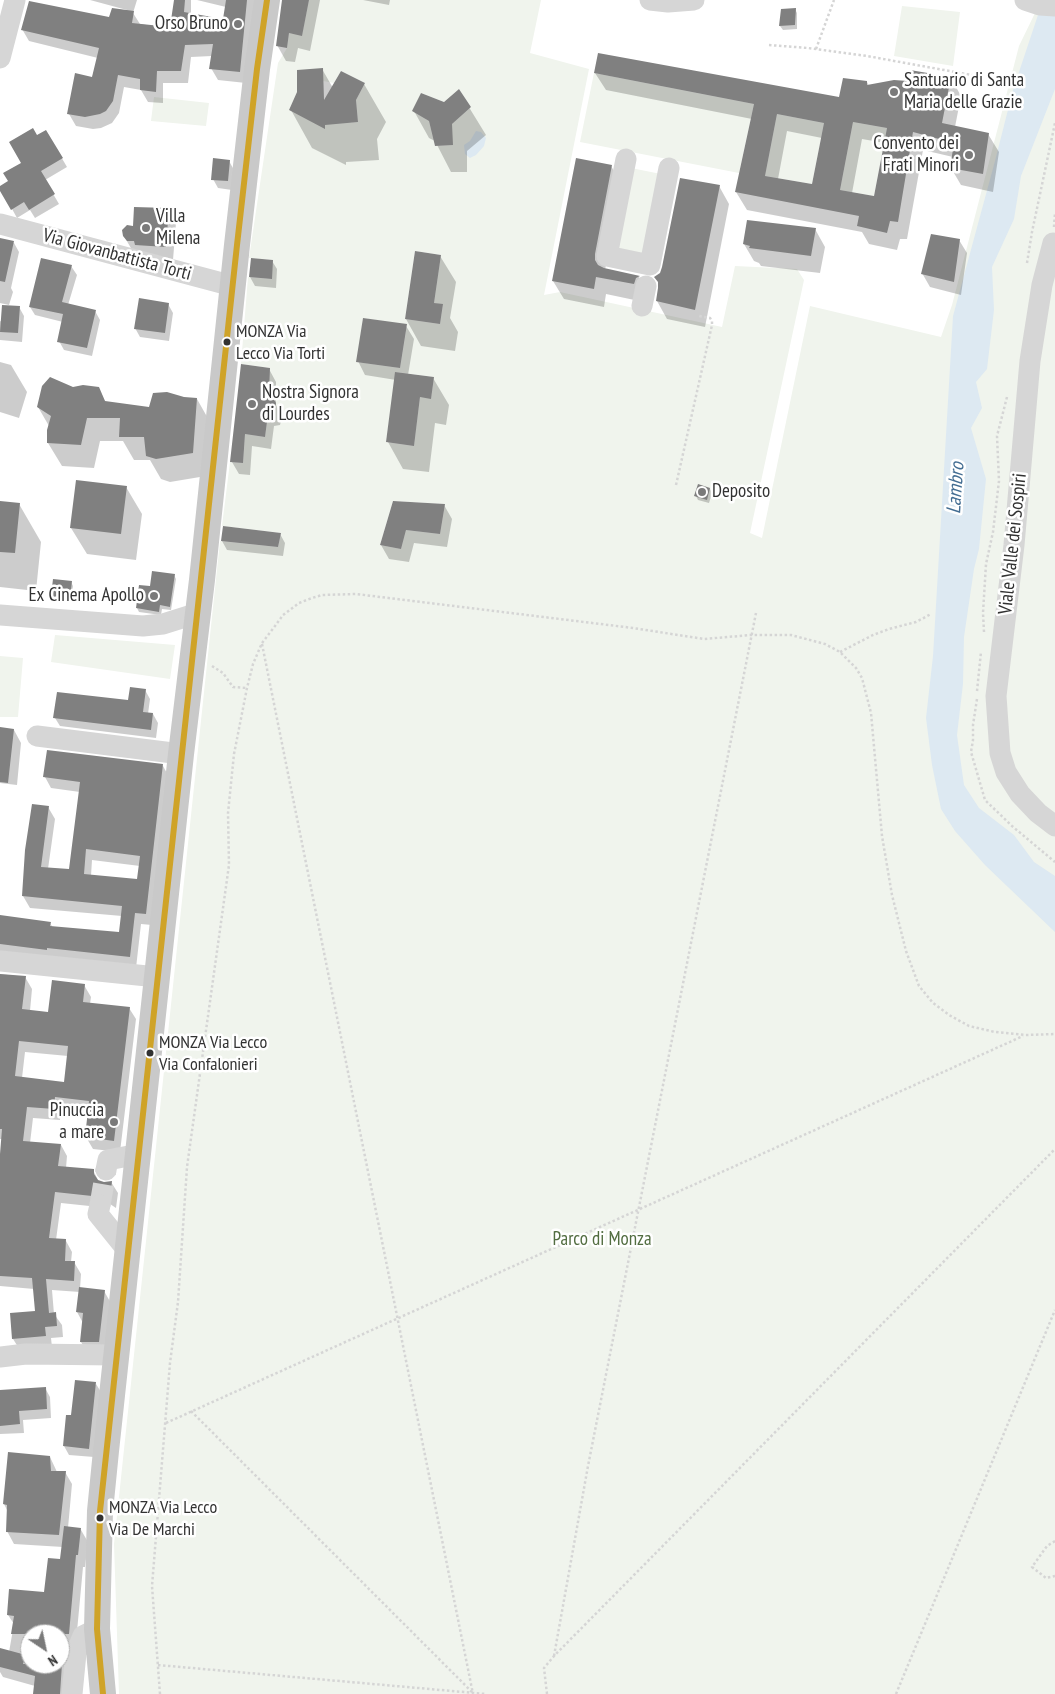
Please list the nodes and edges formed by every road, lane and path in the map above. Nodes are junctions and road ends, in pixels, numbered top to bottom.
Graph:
1 (267, 0) edge
2 (650, 0) edge
3 (694, 0) edge
4 (834, 0) edge
5 (8, 7) edge
6 (769, 45) dead end
7 (816, 49) junction
8 (0, 58) edge
9 (977, 76) dead end
10 (626, 159) dead end
11 (670, 168) dead end
12 (0, 224) edge
13 (1054, 244) edge
14 (233, 286) junction
15 (700, 316) dead end
16 (676, 485) dead end
17 (756, 613) dead end
18 (931, 614) dead end
19 (0, 615) edge
20 (751, 634) junction
21 (195, 638) junction
22 (262, 643) junction
23 (840, 652) junction
24 (246, 688) junction
25 (37, 736) dead end
26 (181, 754) junction
27 (1055, 826) edge
28 (0, 961) edge
29 (158, 977) junction
30 (1055, 1034) edge
31 (1025, 1035) junction
32 (1055, 1149) edge
33 (139, 1154) junction
34 (106, 1170) tunnel mouth
35 (100, 1205) tunnel mouth
36 (638, 1210) junction
37 (127, 1250) junction
38 (1055, 1310) edge
39 (398, 1318) junction
40 (116, 1355) junction
41 (0, 1357) edge
42 (191, 1412) junction
43 (166, 1423) junction
44 (1055, 1541) edge
45 (1055, 1576) edge
46 (97, 1629) junction
47 (554, 1656) junction
48 (158, 1665) junction
49 (72, 1694) edge
50 (102, 1694) edge
51 (160, 1694) edge
52 (473, 1694) edge
53 (486, 1694) edge
54 (547, 1694) edge
55 (896, 1694) edge

1 - 14 main road
2 - 3 street
4 - 7 path
5 - 8 street
6 - 7 path
7 - 9 path
10 - 11 street
12 - 14 street, Via Giovanbattista Torti
13 - 27 street, Viale Valle dei Sospiri
14 - 21 main road
15 - 16 path
17 - 20 path
18 - 23 path
19 - 21 street
20 - 22 path
20 - 23 path
20 - 36 path
21 - 24 path
21 - 26 main road
22 - 24 path
22 - 39 path
23 - 31 path
24 - 43 path
25 - 26 street
26 - 29 main road
28 - 29 street
29 - 33 main road
30 - 31 path
31 - 36 path
32 - 47 path
33 - 34 street
33 - 37 main road
35 - 37 street
36 - 39 path
36 - 47 path
37 - 40 main road
38 - 55 path
39 - 42 path
39 - 52 path
40 - 41 street
40 - 46 main road
42 - 43 path
42 - 52 path
43 - 48 path
44 - 45 path
46 - 49 street
46 - 50 main road
47 - 54 path
48 - 51 path
48 - 52 path
52 - 53 path

